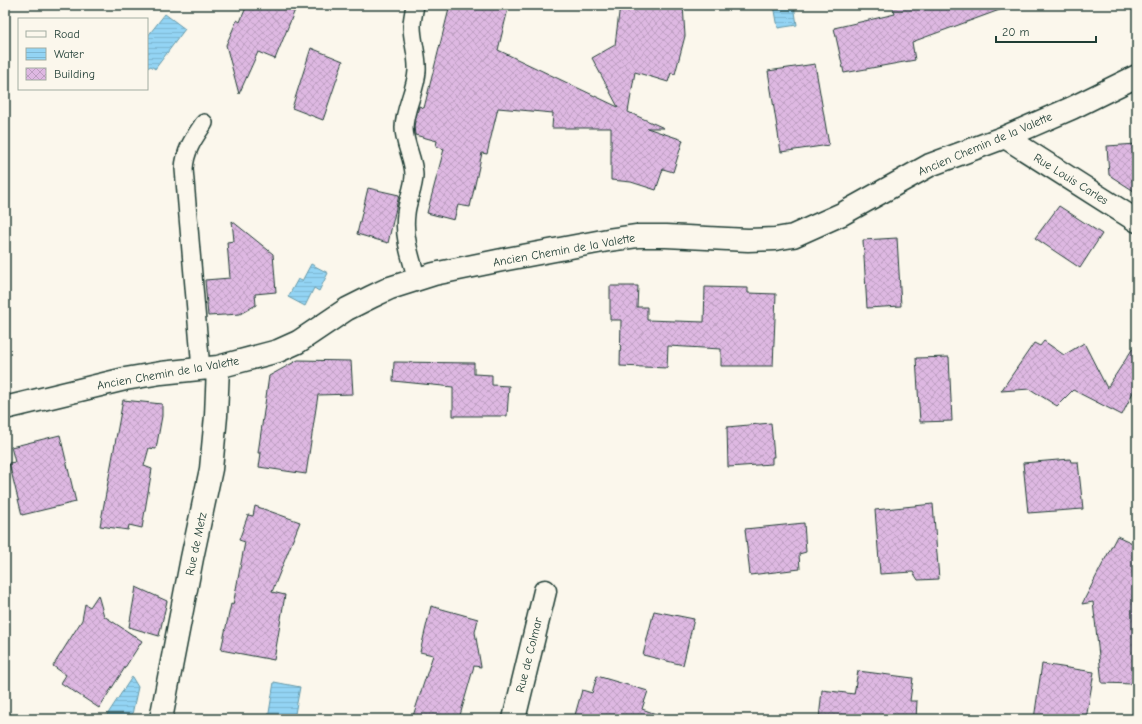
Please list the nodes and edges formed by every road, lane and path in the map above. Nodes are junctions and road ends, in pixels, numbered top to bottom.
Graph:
1 (415, 5) edge
2 (1137, 76) edge
3 (204, 122) dead end
4 (1005, 138) junction
5 (1137, 221) edge
6 (417, 279) junction
7 (209, 368) junction
8 (5, 408) edge
9 (545, 591) dead end
10 (161, 719) edge
11 (514, 719) edge

1 - 6 lane
2 - 4 street, Ancien Chemin de la Valette
3 - 7 lane
4 - 5 street, Rue Louis Carles
4 - 6 street, Ancien Chemin de la Valette
6 - 7 street, Ancien Chemin de la Valette
7 - 8 street, Ancien Chemin de la Valette
7 - 10 street, Rue de Metz
9 - 11 street, Rue de Colmar

